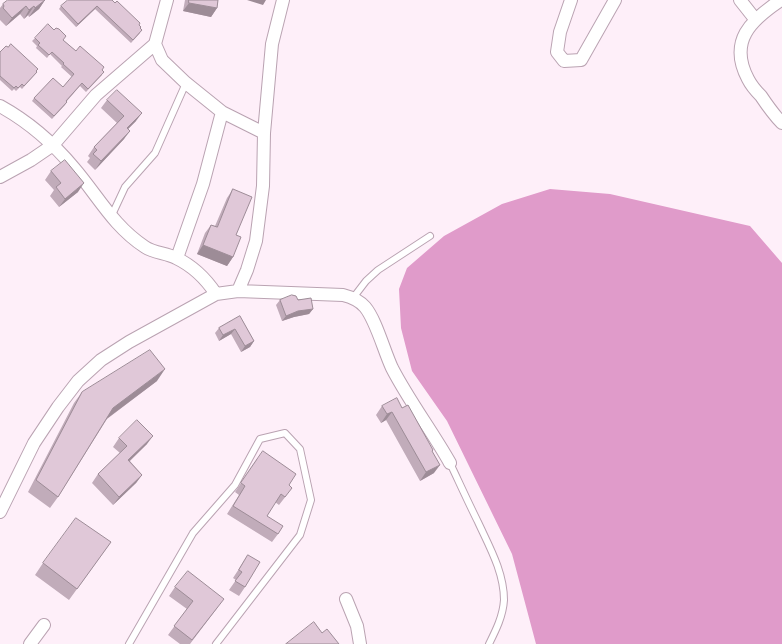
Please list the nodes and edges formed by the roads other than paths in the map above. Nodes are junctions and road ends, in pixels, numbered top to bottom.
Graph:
1 (167, 0) edge
2 (282, 0) edge
3 (571, 0) edge
4 (615, 0) edge
5 (740, 0) edge
6 (782, 0) edge
7 (755, 19) junction
8 (155, 44) junction
9 (186, 83) junction
10 (0, 106) edge
11 (222, 112) junction
12 (782, 123) edge
13 (264, 133) junction
14 (53, 145) junction
15 (0, 177) edge
16 (111, 217) junction
17 (430, 236) dead end
18 (177, 258) junction
19 (238, 291) junction
20 (216, 294) junction
21 (353, 298) junction
22 (450, 463) joint
23 (0, 512) edge
24 (346, 599) dead end
25 (44, 625) dead end
26 (30, 644) edge
27 (129, 644) edge
28 (216, 644) edge
29 (360, 644) edge
30 (490, 644) edge

1 - 8 street
2 - 13 street
3 - 4 street
5 - 7 street
6 - 7 street
7 - 12 street
8 - 9 street
8 - 14 street
9 - 11 street
9 - 16 lane
10 - 14 street
11 - 13 street
11 - 18 street
13 - 19 street
14 - 15 street
14 - 16 street
16 - 18 street
17 - 21 lane
18 - 20 street
19 - 20 street
19 - 21 street
20 - 23 street
21 - 22 street
22 - 30 lane
24 - 29 street
25 - 26 street
27 - 28 lane

